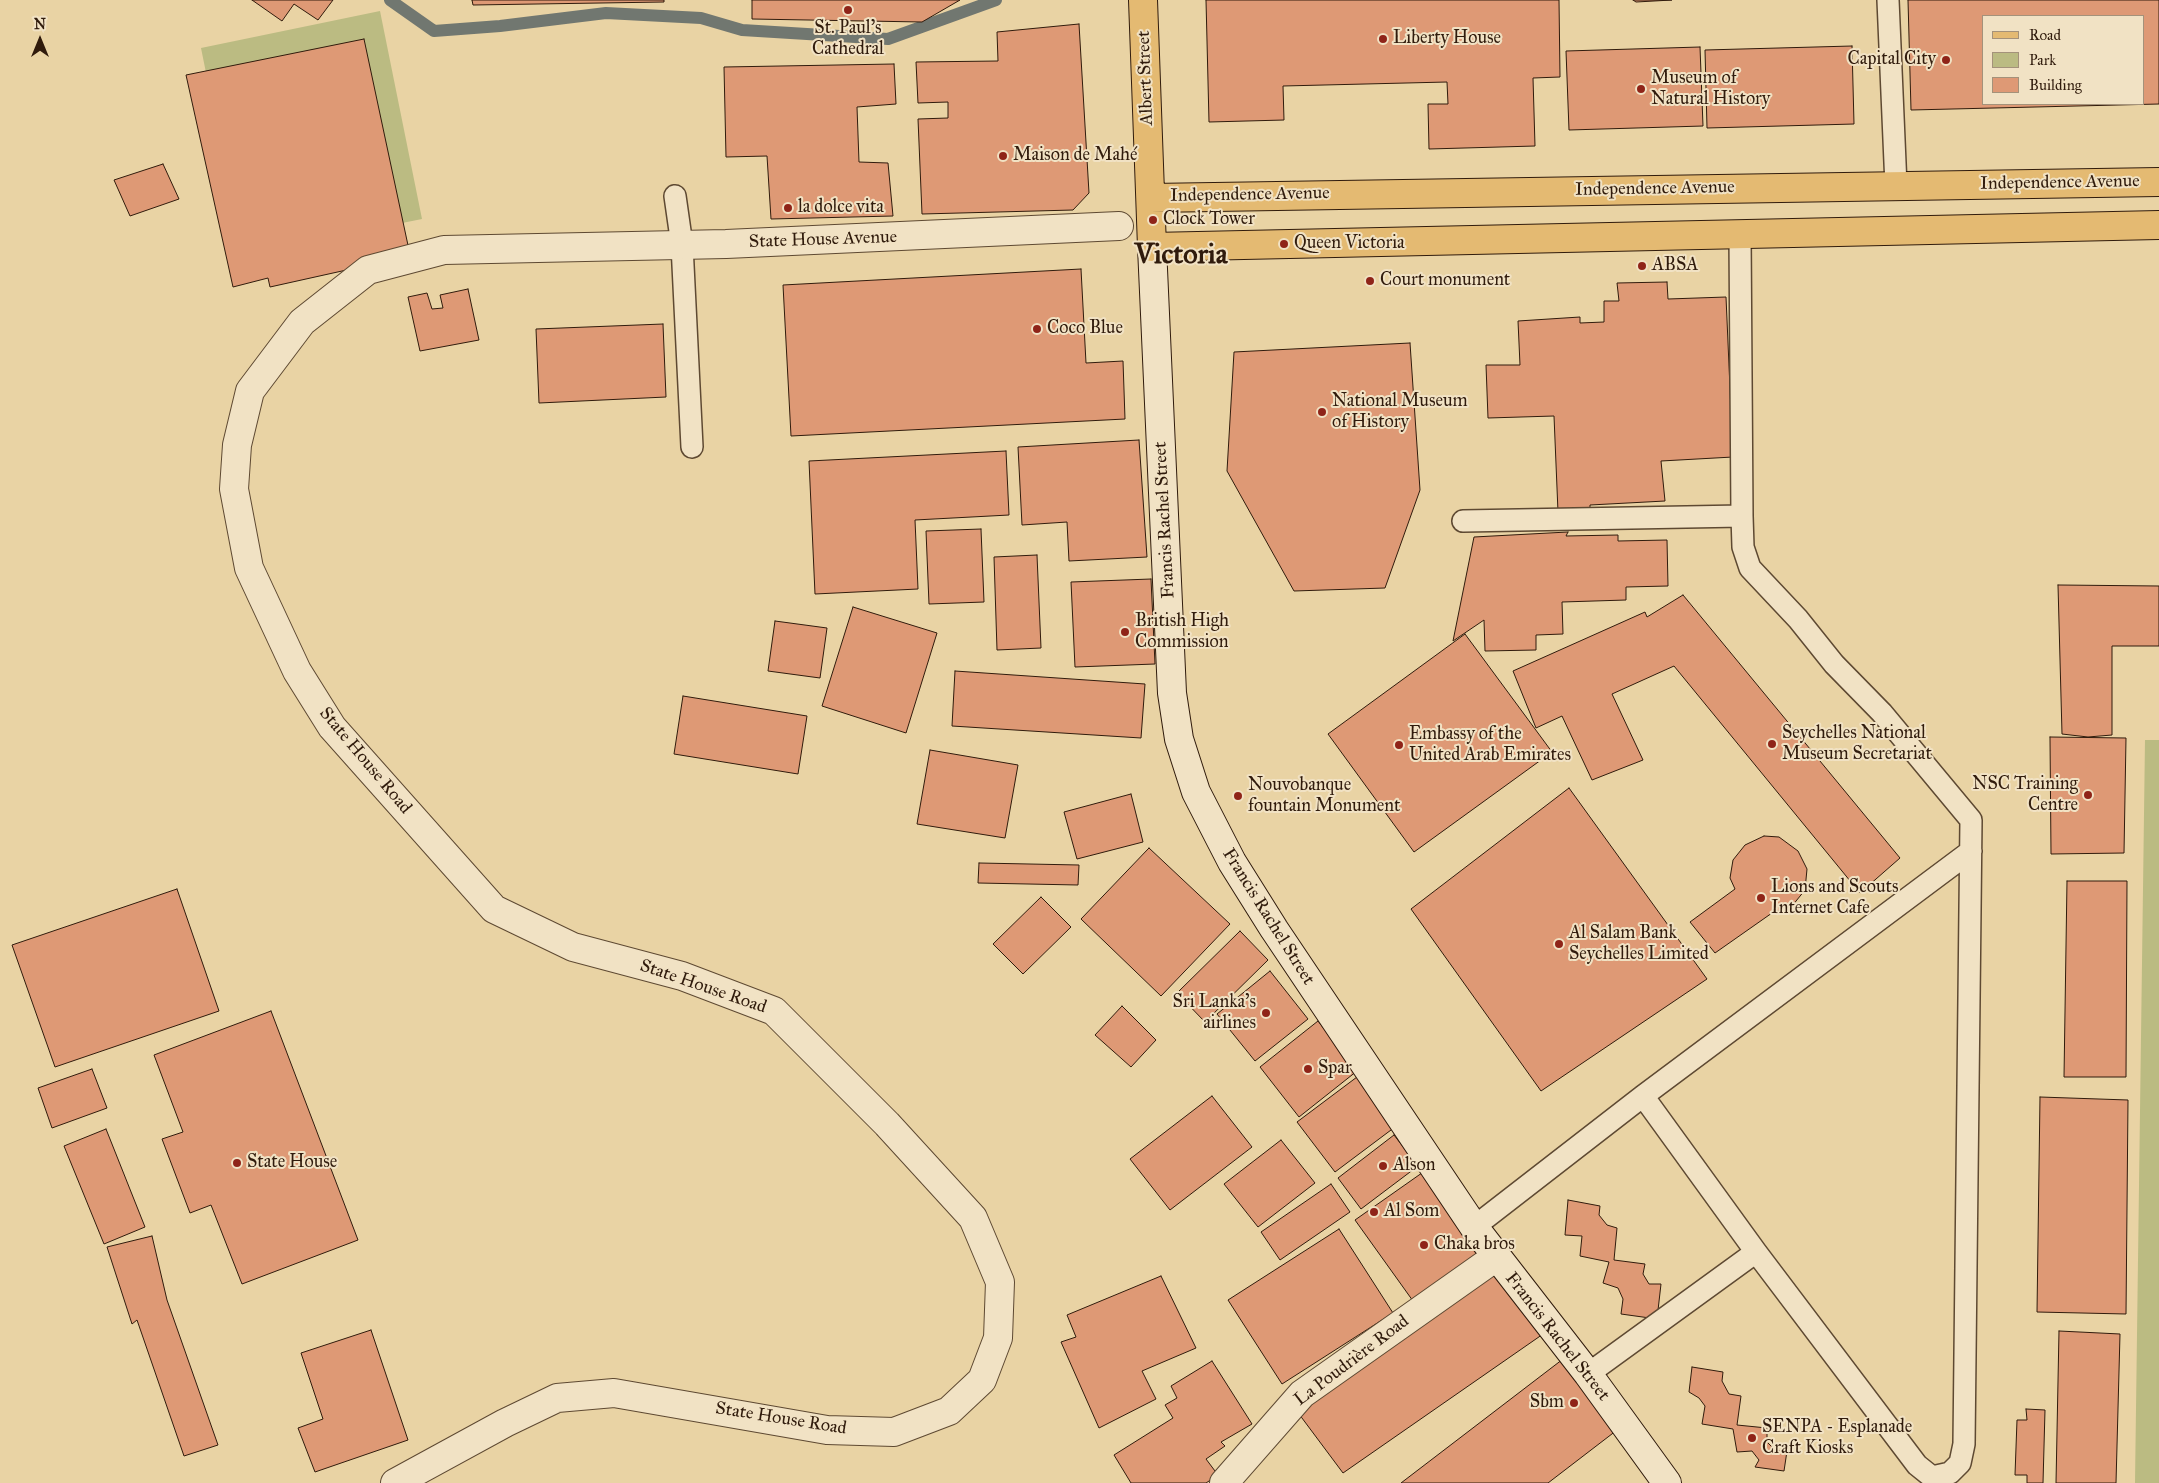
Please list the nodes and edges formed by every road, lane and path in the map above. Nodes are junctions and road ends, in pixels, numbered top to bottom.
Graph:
1 (1888, 0) edge
2 (1143, 2) edge
3 (2159, 182) edge
4 (1896, 186) junction
5 (675, 196) dead end
6 (1151, 198) junction
7 (2159, 225) edge
8 (1119, 226) junction
9 (1740, 235) junction
10 (682, 245) junction
11 (1152, 247) junction
12 (528, 250) joint
13 (692, 447) dead end
14 (1742, 516) junction
15 (1463, 521) dead end
16 (1971, 851) junction
17 (1642, 1096) junction
18 (1474, 1227) junction
19 (1756, 1252) junction
20 (1496, 1257) junction
21 (1588, 1374) junction
22 (394, 1483) edge
23 (1224, 1483) edge
24 (1667, 1483) edge

1 - 4 lane
2 - 6 main road, Albert Street
3 - 4 main road, Independence Avenue
4 - 6 main road, Independence Avenue
5 - 10 lane
6 - 8 street
6 - 11 main road, Albert Street
7 - 9 main road
8 - 10 street, State House Avenue
8 - 11 street
9 - 11 main road
9 - 14 lane
10 - 12 street, State House Avenue
10 - 13 lane
11 - 18 street, Francis Rachel Street
12 - 22 street, State House Road
14 - 15 lane
14 - 16 lane
16 - 17 lane
16 - 19 lane
17 - 18 lane
17 - 19 lane
18 - 20 street, Francis Rachel Street
19 - 21 lane
20 - 21 street, Francis Rachel Street
20 - 23 street, La Poudrière Road
21 - 24 street, Francis Rachel Street

